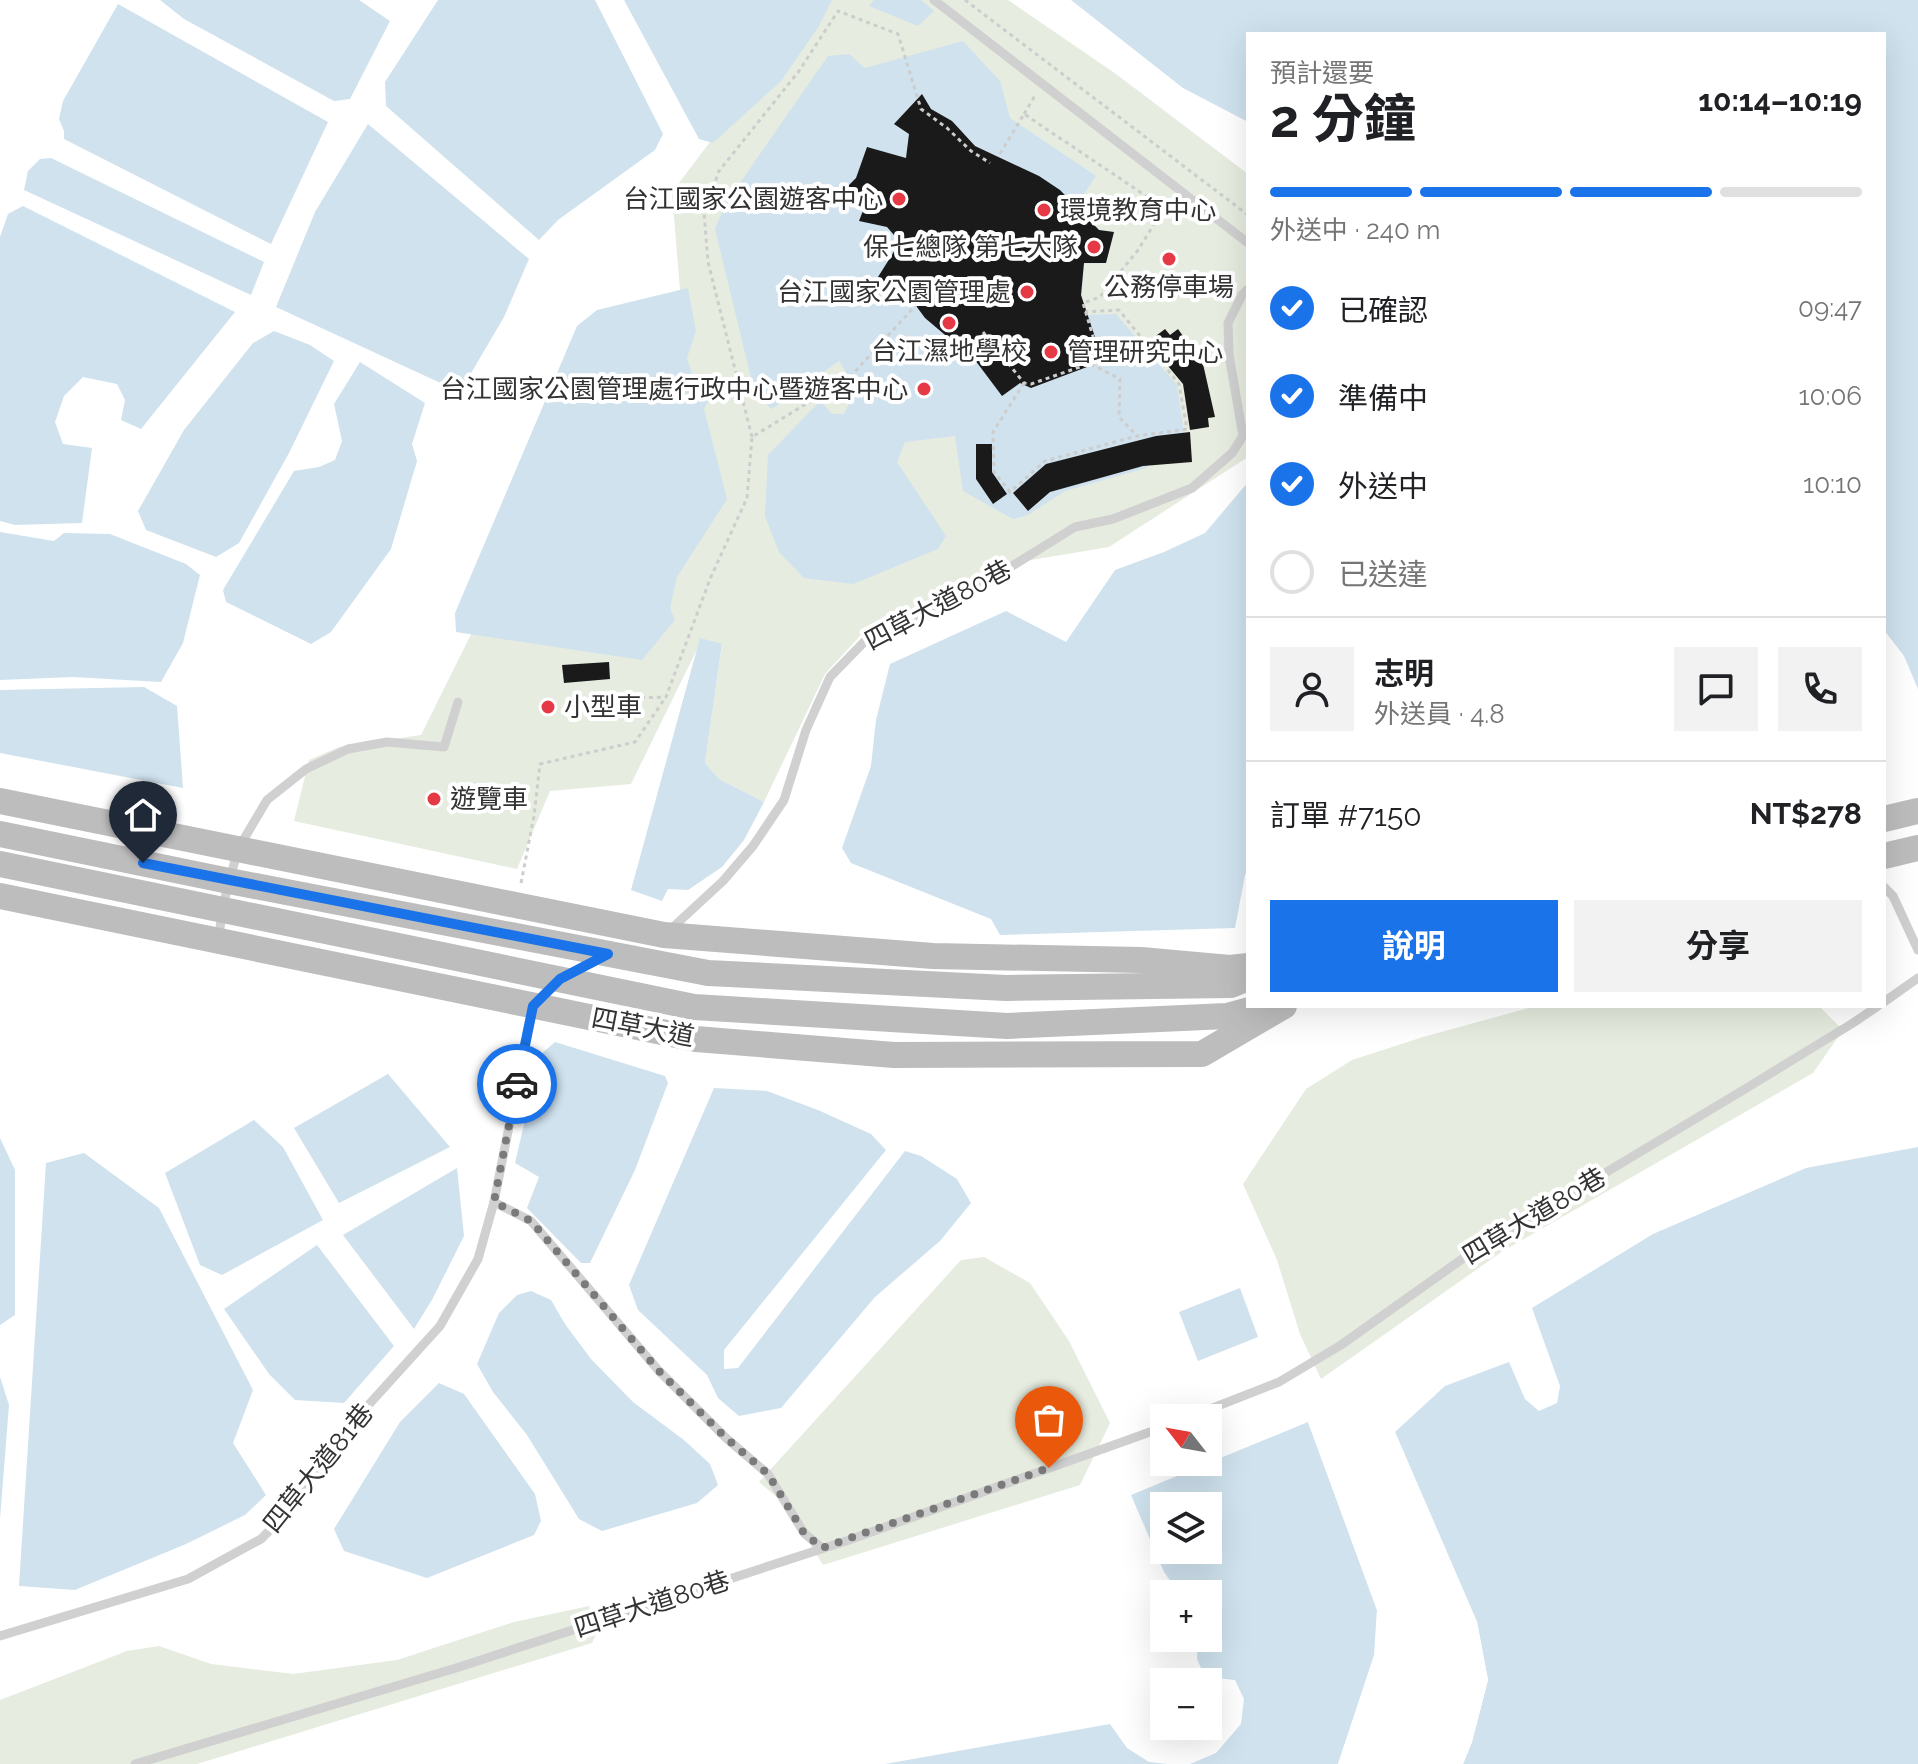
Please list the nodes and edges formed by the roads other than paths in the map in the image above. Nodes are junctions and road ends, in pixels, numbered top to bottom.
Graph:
1 (934, 0) edge
2 (1246, 241) edge
3 (1246, 291) edge
4 (458, 702) dead end
5 (0, 801) edge
6 (1918, 811) edge
7 (1886, 819) edge
8 (0, 834) edge
9 (1918, 848) edge
10 (238, 849) junction
11 (1886, 856) edge
12 (0, 864) edge
13 (229, 881) junction
14 (1886, 889) edge
15 (0, 896) edge
16 (222, 909) junction
17 (657, 938) junction
18 (218, 939) junction
19 (1918, 950) edge
20 (615, 952) junction
21 (1246, 966) edge
22 (1918, 978) edge
23 (560, 979) junction
24 (1246, 979) edge
25 (1886, 1001) edge
26 (533, 1006) junction
27 (1257, 1008) edge
28 (1281, 1008) edge
29 (1875, 1008) edge
30 (494, 1202) junction
31 (1222, 1404) edge
32 (1150, 1432) edge
33 (822, 1548) junction
34 (0, 1636) edge
35 (135, 1764) edge

1 - 2 lane
3 - 17 lane, 四草大道80巷
4 - 10 lane
5 - 10 street
6 - 7 street
8 - 13 street
9 - 11 street
10 - 13 lane
10 - 17 street
12 - 16 street, 四草大道
13 - 16 lane
13 - 20 street
14 - 19 lane
15 - 18 street, 四草大道
16 - 18 lane
16 - 23 street, 四草大道
17 - 21 street
18 - 26 street, 四草大道
20 - 23 lane
20 - 24 street
22 - 25 lane
23 - 26 lane
23 - 27 street, 四草大道
26 - 28 street, 四草大道
26 - 30 lane, 四草大道81巷
29 - 31 lane, 四草大道80巷
30 - 33 lane
30 - 34 lane, 四草大道81巷
32 - 33 lane, 四草大道80巷
33 - 35 lane, 四草大道80巷

